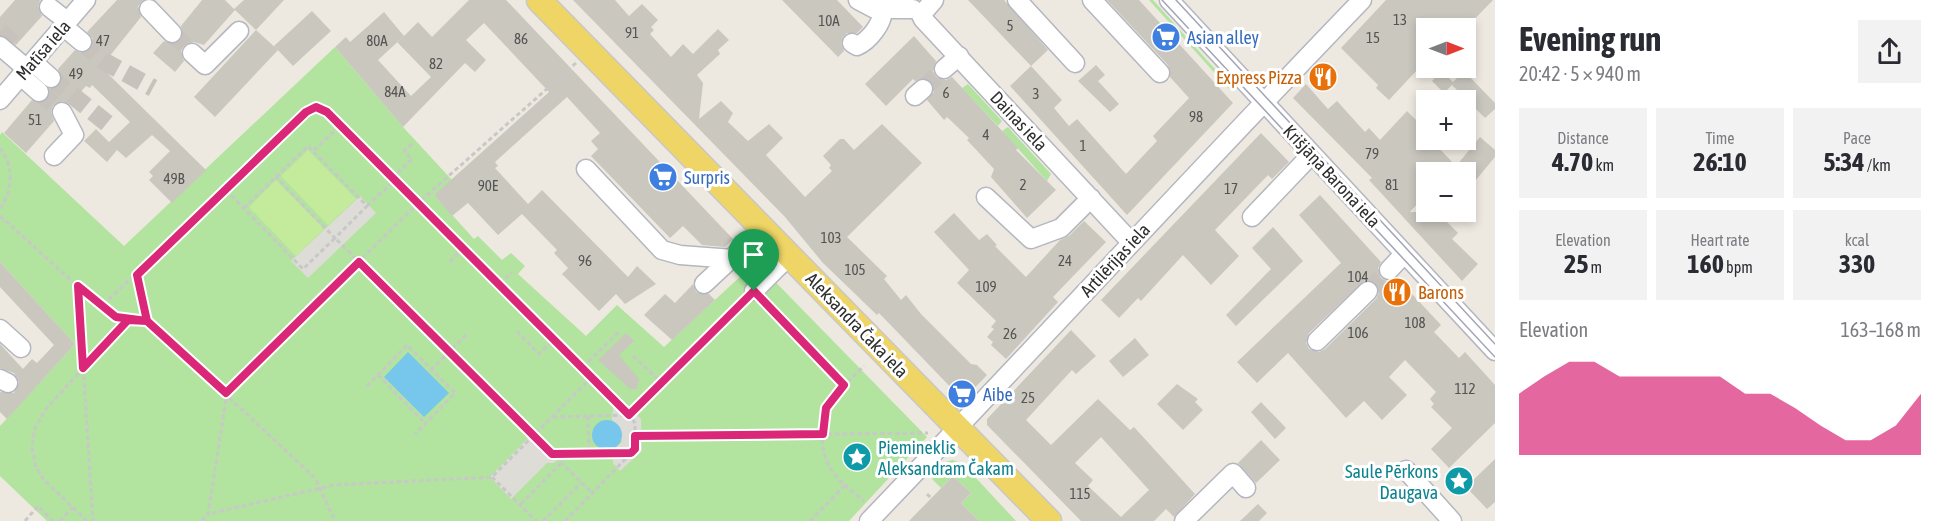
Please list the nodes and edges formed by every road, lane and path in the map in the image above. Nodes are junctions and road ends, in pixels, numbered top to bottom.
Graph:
1 (86, 0) edge
2 (539, 0) edge
3 (858, 0) edge
4 (934, 0) edge
5 (1017, 0) edge
6 (1092, 0) edge
7 (1169, 0) edge
8 (1362, 0) edge
9 (50, 7) dead end
10 (913, 8) edge
11 (149, 9) dead end
12 (883, 10) junction
13 (65, 24) junction
14 (239, 31) dead end
15 (172, 33) tunnel mouth
16 (82, 42) tunnel mouth
17 (852, 43) dead end
18 (8, 46) tunnel mouth
19 (589, 52) junction
20 (192, 53) tunnel mouth
21 (958, 56) junction
22 (1075, 63) dead end
23 (29, 66) junction
24 (945, 69) tunnel mouth
25 (1160, 73) dead end
26 (45, 85) tunnel mouth
27 (0, 100) edge
28 (1265, 104) junction
29 (62, 112) tunnel mouth
30 (340, 126) junction
31 (412, 144) dead end
32 (0, 148) edge
33 (314, 150) junction
34 (1312, 154) junction
35 (54, 156) dead end
36 (586, 169) dead end
37 (276, 177) junction
38 (393, 179) junction
39 (225, 189) junction
40 (986, 197) dead end
41 (1091, 198) junction
42 (417, 204) junction
43 (367, 206) junction
44 (244, 208) junction
45 (0, 209) edge
46 (0, 216) edge
47 (1252, 217) dead end
48 (763, 229) junction
49 (335, 237) junction
50 (1131, 242) junction
51 (462, 248) junction
52 (1404, 254) junction
53 (789, 256) junction
54 (733, 259) junction
55 (359, 262) junction
56 (450, 262) dead end
57 (1389, 270) tunnel mouth
58 (512, 272) dead end
59 (137, 275) junction
60 (500, 284) junction
61 (704, 284) dead end
62 (78, 286) junction
63 (754, 291) junction
64 (1368, 291) tunnel mouth
65 (98, 302) junction
66 (128, 320) junction
67 (147, 321) junction
68 (0, 329) edge
69 (517, 331) dead end
70 (620, 331) dead end
71 (467, 334) dead end
72 (554, 339) junction
73 (1317, 341) dead end
74 (21, 348) dead end
75 (1495, 351) edge
76 (449, 352) junction
77 (633, 356) dead end
78 (864, 366) dead end
79 (83, 368) junction
80 (583, 368) junction
81 (431, 370) junction
82 (378, 375) junction
83 (592, 377) junction
84 (661, 382) junction
85 (844, 385) junction
86 (367, 386) dead end
87 (226, 393) junction
88 (629, 415) junction
89 (588, 416) junction
90 (551, 417) junction
91 (426, 423) junction
92 (959, 429) junction
93 (928, 433) dead end
94 (415, 434) dead end
95 (823, 434) junction
96 (533, 435) junction
97 (635, 436) junction
98 (631, 453) junction
99 (552, 454) junction
100 (589, 454) junction
101 (561, 463) junction
102 (1406, 470) dead end
103 (492, 477) junction
104 (582, 483) junction
105 (845, 485) junction
106 (322, 487) junction
107 (1246, 488) dead end
108 (592, 493) junction
109 (927, 494) dead end
110 (931, 498) dead end
111 (520, 505) junction
112 (73, 507) junction
113 (208, 514) junction
114 (873, 517) edge
115 (25, 521) edge
116 (53, 521) edge
117 (60, 521) edge
118 (87, 521) edge
119 (93, 521) edge
120 (202, 521) edge
121 (335, 521) edge
122 (536, 521) edge
123 (543, 521) edge
124 (565, 521) edge
125 (810, 521) edge
126 (1049, 521) edge
127 (1184, 521) edge
128 (1452, 521) edge

1 - 13 street, Matīsa iela
2 - 19 main road, Aleksandra Čaka iela
3 - 12 street
4 - 10 street
5 - 22 street
6 - 25 street
7 - 28 street, Krišjāņa Barona iela
8 - 28 street, Artilērijas iela
9 - 13 street
10 - 12 street
10 - 21 street, Dainas iela
11 - 15 street
12 - 17 street
13 - 16 street
13 - 23 street, Matīsa iela
14 - 20 street
18 - 23 street
19 - 42 path
19 - 48 main road, Aleksandra Čaka iela
21 - 24 street
21 - 41 street, Dainas iela
23 - 26 street
23 - 27 street, Matīsa iela
28 - 34 street, Krišjāņa Barona iela
28 - 50 street, Artilērijas iela
29 - 35 street
30 - 33 path
30 - 38 path
30 - 39 path
31 - 38 path
32 - 45 path
33 - 37 path
33 - 43 path
34 - 47 street
34 - 52 street, Krišjāņa Barona iela
36 - 54 street
37 - 44 path
37 - 49 path
38 - 42 path
38 - 43 path
39 - 44 path
39 - 59 path
40 - 41 street
41 - 50 street, Dainas iela
42 - 51 path
42 - 55 path
43 - 49 path
44 - 49 path
46 - 62 path
48 - 53 main road, Aleksandra Čaka iela
48 - 54 street
49 - 55 path
50 - 92 street, Artilērijas iela
51 - 56 path
51 - 60 path
52 - 57 street
52 - 75 street, Krišjāņa Barona iela
53 - 63 street
53 - 92 main road, Aleksandra Čaka iela
54 - 61 street
55 - 76 path
55 - 87 path
58 - 60 path
59 - 65 path
59 - 67 path
60 - 72 path
62 - 65 path
62 - 79 path
63 - 84 path
63 - 85 path
64 - 73 street
65 - 66 path
66 - 67 path
66 - 79 path
67 - 87 path
68 - 74 street
69 - 72 path
70 - 80 path
71 - 76 path
72 - 80 path
76 - 81 path
76 - 96 path
77 - 84 path
78 - 85 path
79 - 112 path
79 - 119 path
80 - 83 path
81 - 82 path
81 - 91 path
82 - 86 path
82 - 91 path
83 - 88 path
83 - 90 path
84 - 88 path
85 - 95 path
87 - 106 path
87 - 113 path
88 - 89 path
88 - 97 path
89 - 90 path
89 - 100 path
90 - 96 path
91 - 94 path
92 - 114 street, Artilērijas iela
92 - 126 main road, Aleksandra Čaka iela
93 - 95 path
95 - 97 path
95 - 105 path
96 - 99 path
96 - 103 path
97 - 98 path
98 - 100 path
98 - 108 path
99 - 100 path
99 - 101 path
101 - 104 path
101 - 111 path
102 - 128 street
103 - 106 path
103 - 111 path
104 - 108 path
104 - 123 path
105 - 114 path
105 - 125 path
106 - 113 path
106 - 121 path
107 - 127 street
108 - 124 path
109 - 110 path
111 - 122 path
112 - 117 path
112 - 118 path
113 - 120 path
115 - 116 path

